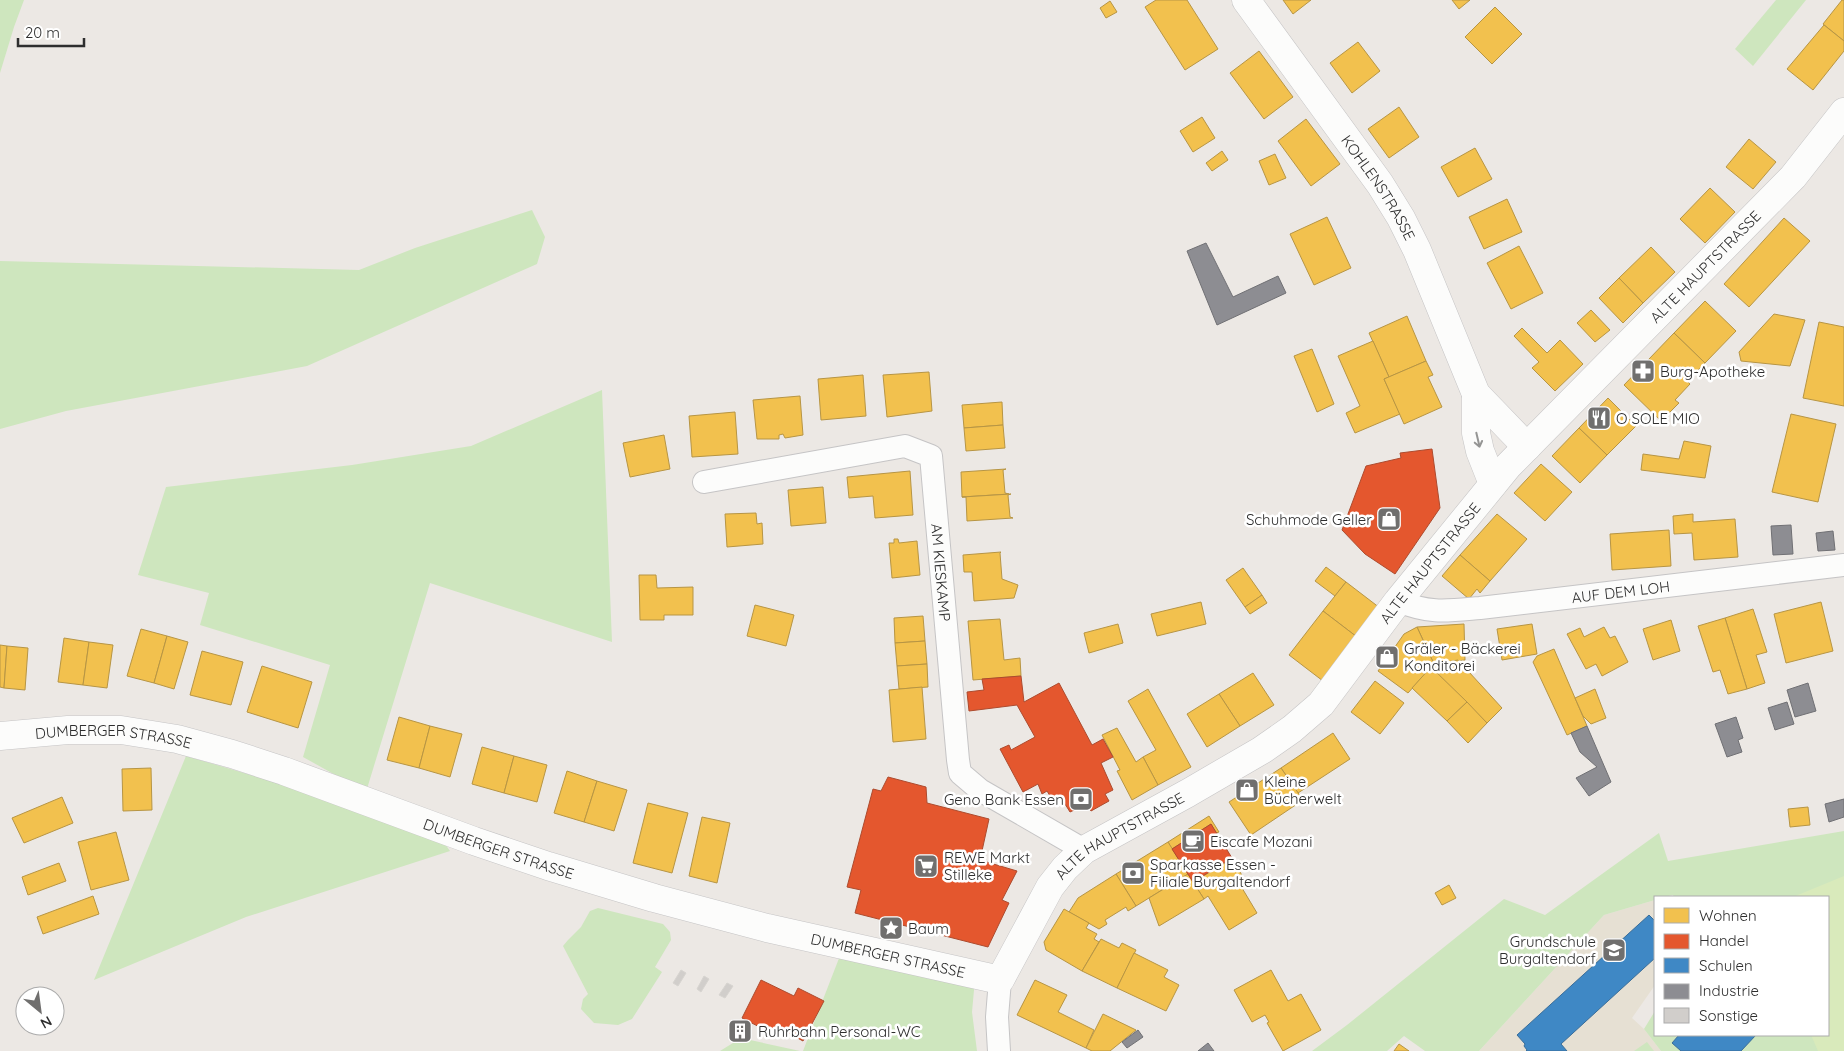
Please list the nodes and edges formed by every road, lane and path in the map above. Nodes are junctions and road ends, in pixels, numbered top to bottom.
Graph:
1 (1246, 0) edge
2 (1844, 112) edge
3 (1476, 394) junction
4 (1527, 446) junction
5 (704, 482) dead end
6 (1493, 484) junction
7 (1844, 565) edge
8 (1398, 601) junction
9 (0, 736) edge
10 (1084, 850) junction
11 (1000, 980) junction
12 (999, 1051) edge

1 - 3 main road, KOHLENSTRASSE
2 - 4 main road, ALTE HAUPTSTRASSE
3 - 4 main road, KOHLENSTRASSE
3 -> 6 main road, KOHLENSTRASSE
4 - 6 main road, ALTE HAUPTSTRASSE
5 - 10 street, AM KIESKAMP
6 - 8 main road, ALTE HAUPTSTRASSE
7 - 8 street, AUF DEM LOH
8 - 10 main road, ALTE HAUPTSTRASSE
9 - 11 main road, DUMBERGER STRASSE
10 - 11 main road, ALTE HAUPTSTRASSE
11 - 12 street

